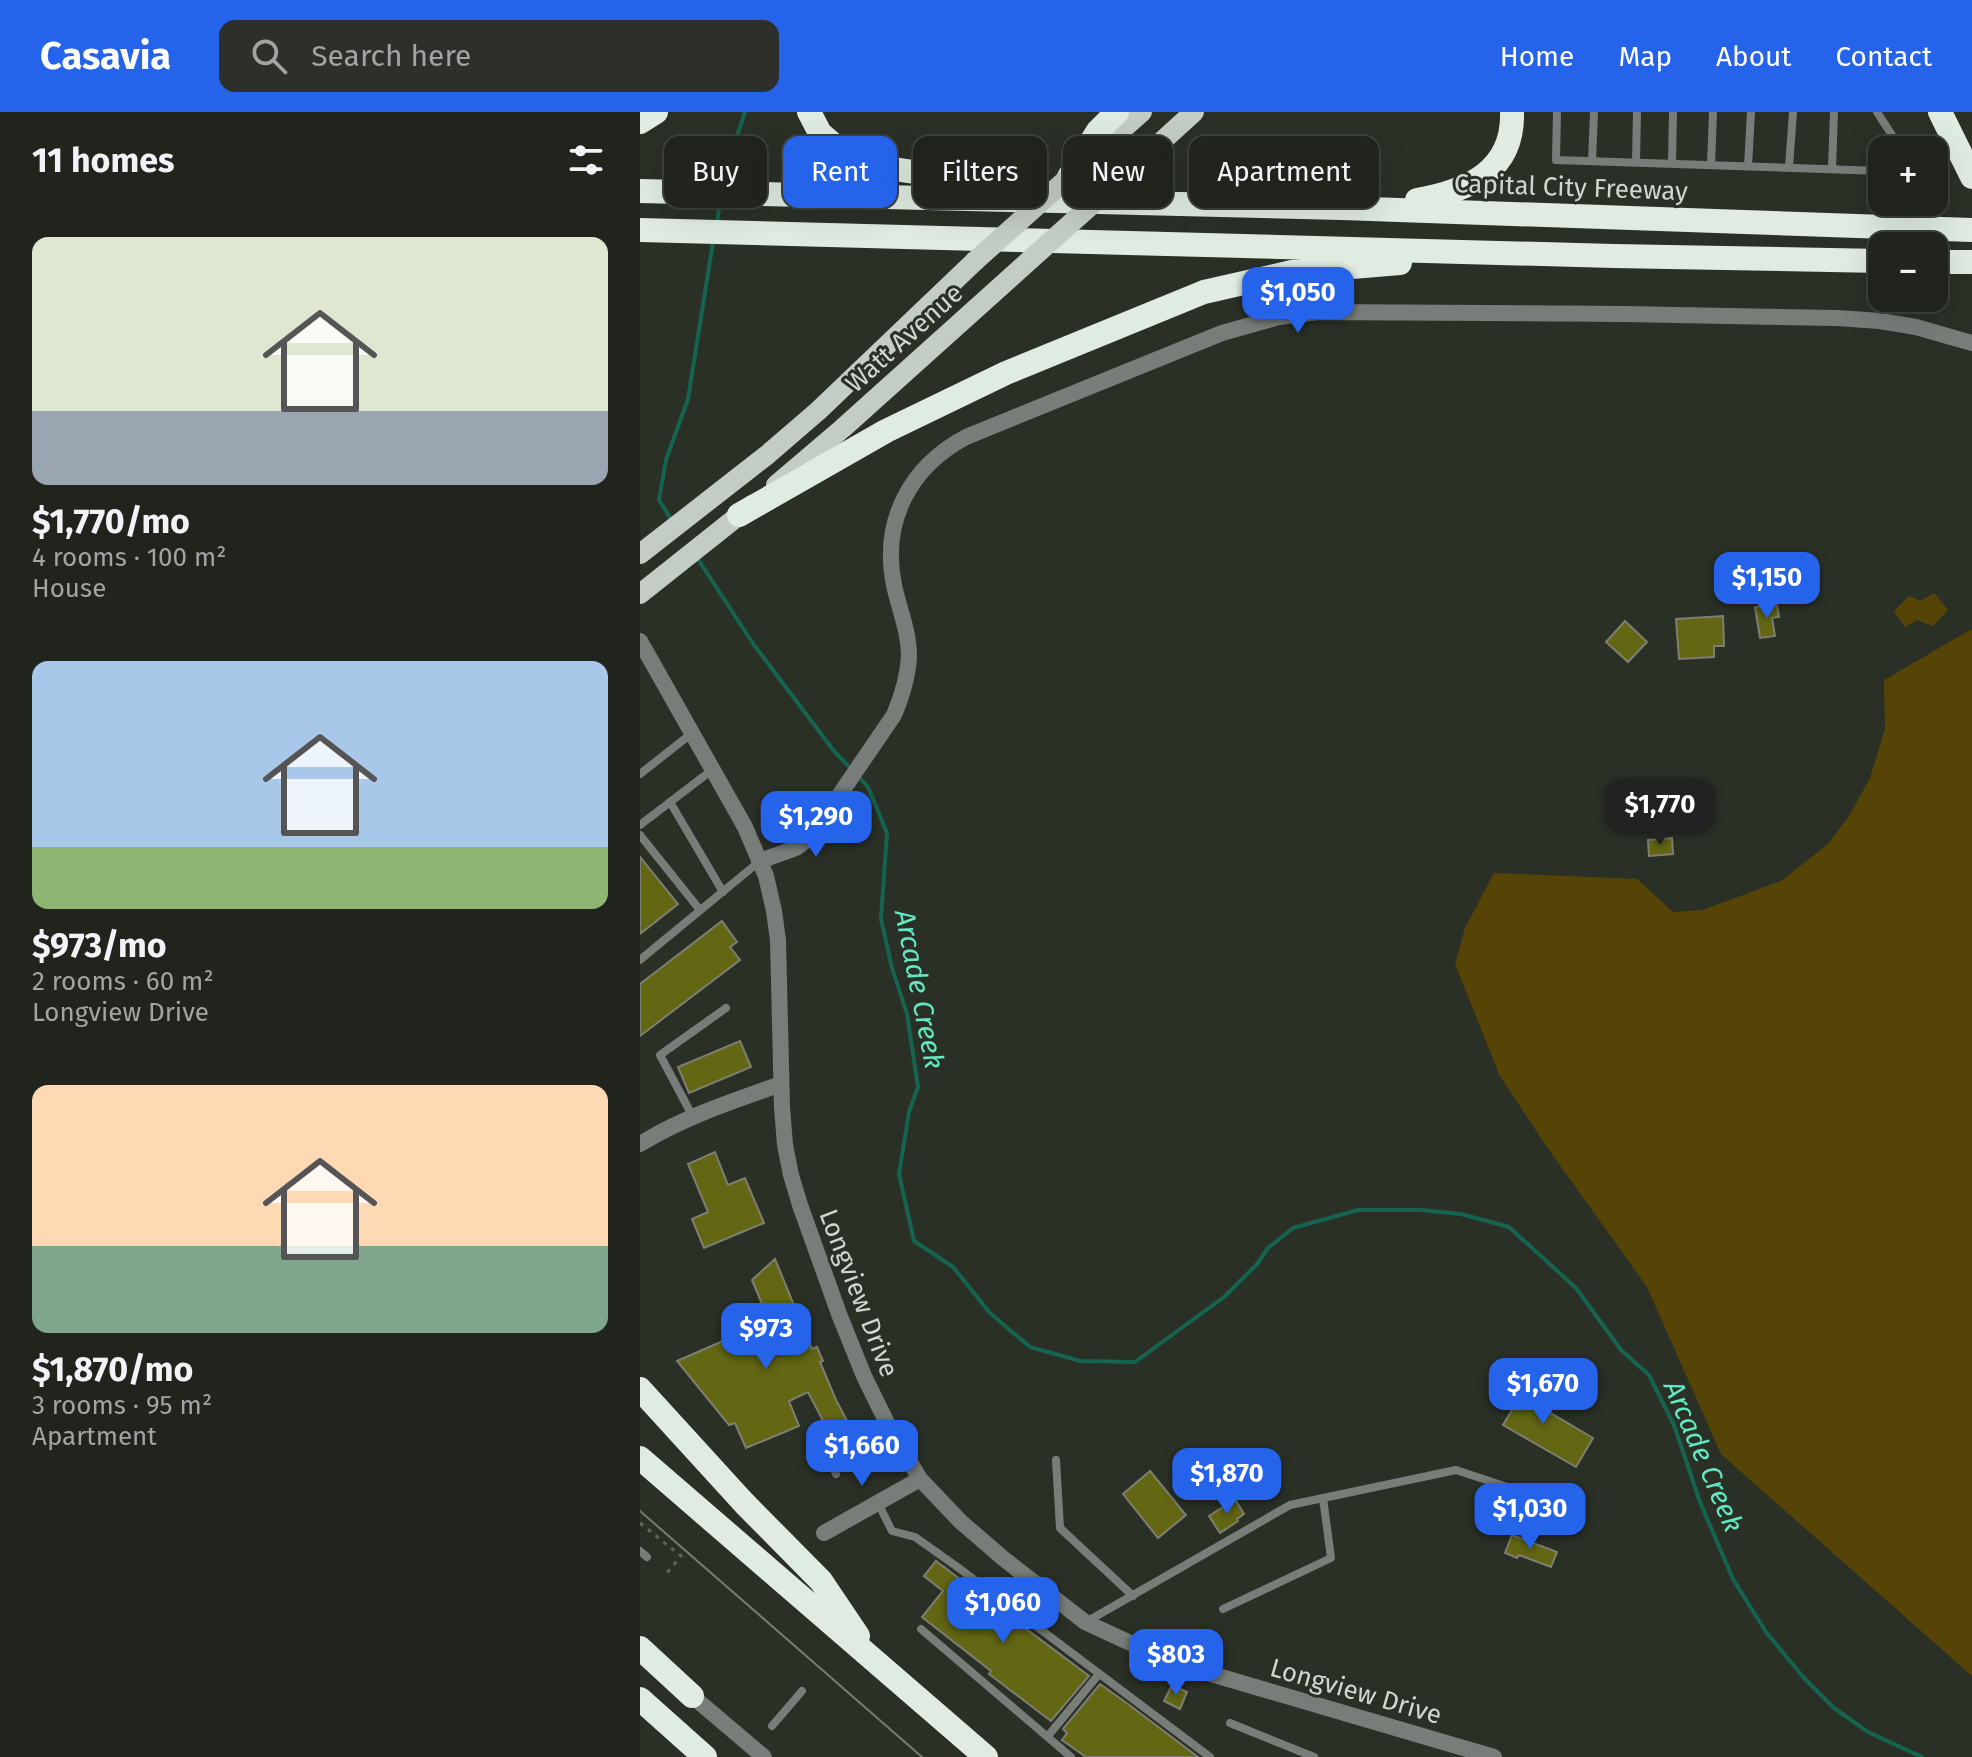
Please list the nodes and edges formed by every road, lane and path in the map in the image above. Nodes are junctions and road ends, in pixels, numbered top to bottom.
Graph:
1 (656, 112) edge
2 (809, 112) edge
3 (1117, 112) edge
4 (1142, 112) edge
5 (1194, 112) edge
6 (1512, 112) edge
7 (1557, 112) edge
8 (1594, 112) edge
9 (1637, 112) edge
10 (1673, 112) edge
11 (1713, 112) edge
12 (1751, 112) edge
13 (1793, 112) edge
14 (1834, 112) edge
15 (1877, 112) edge
16 (1940, 112) edge
17 (640, 122) edge
18 (1095, 136) edge
19 (1115, 136) edge
20 (1172, 136) edge
21 (1892, 136) edge
22 (1592, 161) junction
23 (1636, 162) junction
24 (1672, 163) junction
25 (1711, 165) junction
26 (1748, 166) junction
27 (1789, 167) junction
28 (1832, 169) junction
29 (1868, 170) edge
30 (1972, 177) edge
31 (1063, 182) edge
32 (1063, 186) edge
33 (640, 191) edge
34 (1063, 192) edge
35 (1173, 196) edge
36 (1098, 208) edge
37 (1364, 209) junction
38 (640, 230) edge
39 (1972, 230) edge
40 (1530, 253) junction
41 (1868, 261) edge
42 (1948, 262) edge
43 (1972, 262) edge
44 (1972, 343) edge
45 (733, 519) junction
46 (643, 552) edge
47 (640, 594) edge
48 (642, 649) edge
49 (691, 734) junction
50 (713, 769) junction
51 (640, 774) edge
52 (670, 802) junction
53 (640, 825) edge
54 (640, 835) edge
55 (760, 861) junction
56 (723, 892) junction
57 (700, 910) junction
58 (640, 960) edge
59 (726, 1008) dead end
60 (781, 1084) junction
61 (693, 1117) junction
62 (640, 1144) edge
63 (640, 1389) edge
64 (887, 1423) junction
65 (640, 1458) edge
66 (1056, 1460) dead end
67 (836, 1474) dead end
68 (920, 1479) junction
69 (1323, 1498) junction
70 (878, 1502) junction
71 (1580, 1511) dead end
72 (640, 1523) edge
73 (824, 1533) dead end
74 (666, 1574) dead end
75 (1133, 1596) junction
76 (1223, 1609) dead end
77 (1085, 1622) junction
78 (921, 1629) dead end
79 (640, 1646) edge
80 (875, 1661) junction
81 (1099, 1674) junction
82 (802, 1691) dead end
83 (692, 1696) joint
84 (640, 1699) edge
85 (640, 1716) edge
86 (1230, 1723) dead end
87 (772, 1726) dead end
88 (1048, 1736) junction
89 (692, 1757) edge
90 (705, 1757) edge
91 (764, 1757) edge
92 (986, 1757) edge
93 (1071, 1757) edge
94 (1210, 1757) edge
95 (1314, 1757) edge
96 (1494, 1757) edge

1 - 17 highway
2 - 32 highway
3 - 18 highway
4 - 19 main road, Watt Avenue
5 - 20 main road, Watt Avenue
6 - 37 highway
7 - 22 lane
8 - 22 lane
9 - 23 lane
10 - 24 lane
11 - 25 lane
12 - 26 lane
13 - 27 lane
14 - 28 lane
15 - 21 lane
16 - 30 highway
22 - 23 lane
23 - 24 lane
24 - 25 lane
25 - 26 lane
26 - 27 lane
27 - 28 lane
28 - 29 lane
31 - 46 main road, Watt Avenue, bridge
33 - 34 highway, Capital City Freeway
35 - 37 highway, Capital City Freeway
36 - 45 main road, Watt Avenue, bridge
37 - 39 highway, Capital City Freeway
38 - 40 highway
40 - 41 highway
40 - 45 highway
42 - 43 highway
44 - 55 street
45 - 47 main road, Watt Avenue
48 - 49 street, Longview Drive
49 - 50 street, Longview Drive
49 - 51 lane
50 - 52 lane
50 - 55 street, Longview Drive
52 - 53 lane
52 - 56 lane
54 - 57 lane
55 - 56 lane
55 - 60 street, Longview Drive
56 - 57 lane
57 - 58 lane
59 - 61 lane
60 - 61 street
60 - 64 street, Longview Drive
61 - 62 street
63 - 80 highway
64 - 67 lane
64 - 68 street, Longview Drive
65 - 80 highway
66 - 75 lane
68 - 70 street
68 - 77 street, Longview Drive
69 - 71 lane
69 - 75 lane
69 - 76 lane
70 - 73 street
70 - 81 lane
72 - 74 path
75 - 77 lane
77 - 96 street, Longview Drive
78 - 88 lane
79 - 83 highway
80 - 92 highway
81 - 88 lane
81 - 94 lane
82 - 87 lane
83 - 91 street
84 - 90 highway
85 - 89 highway
86 - 95 lane
88 - 93 lane

